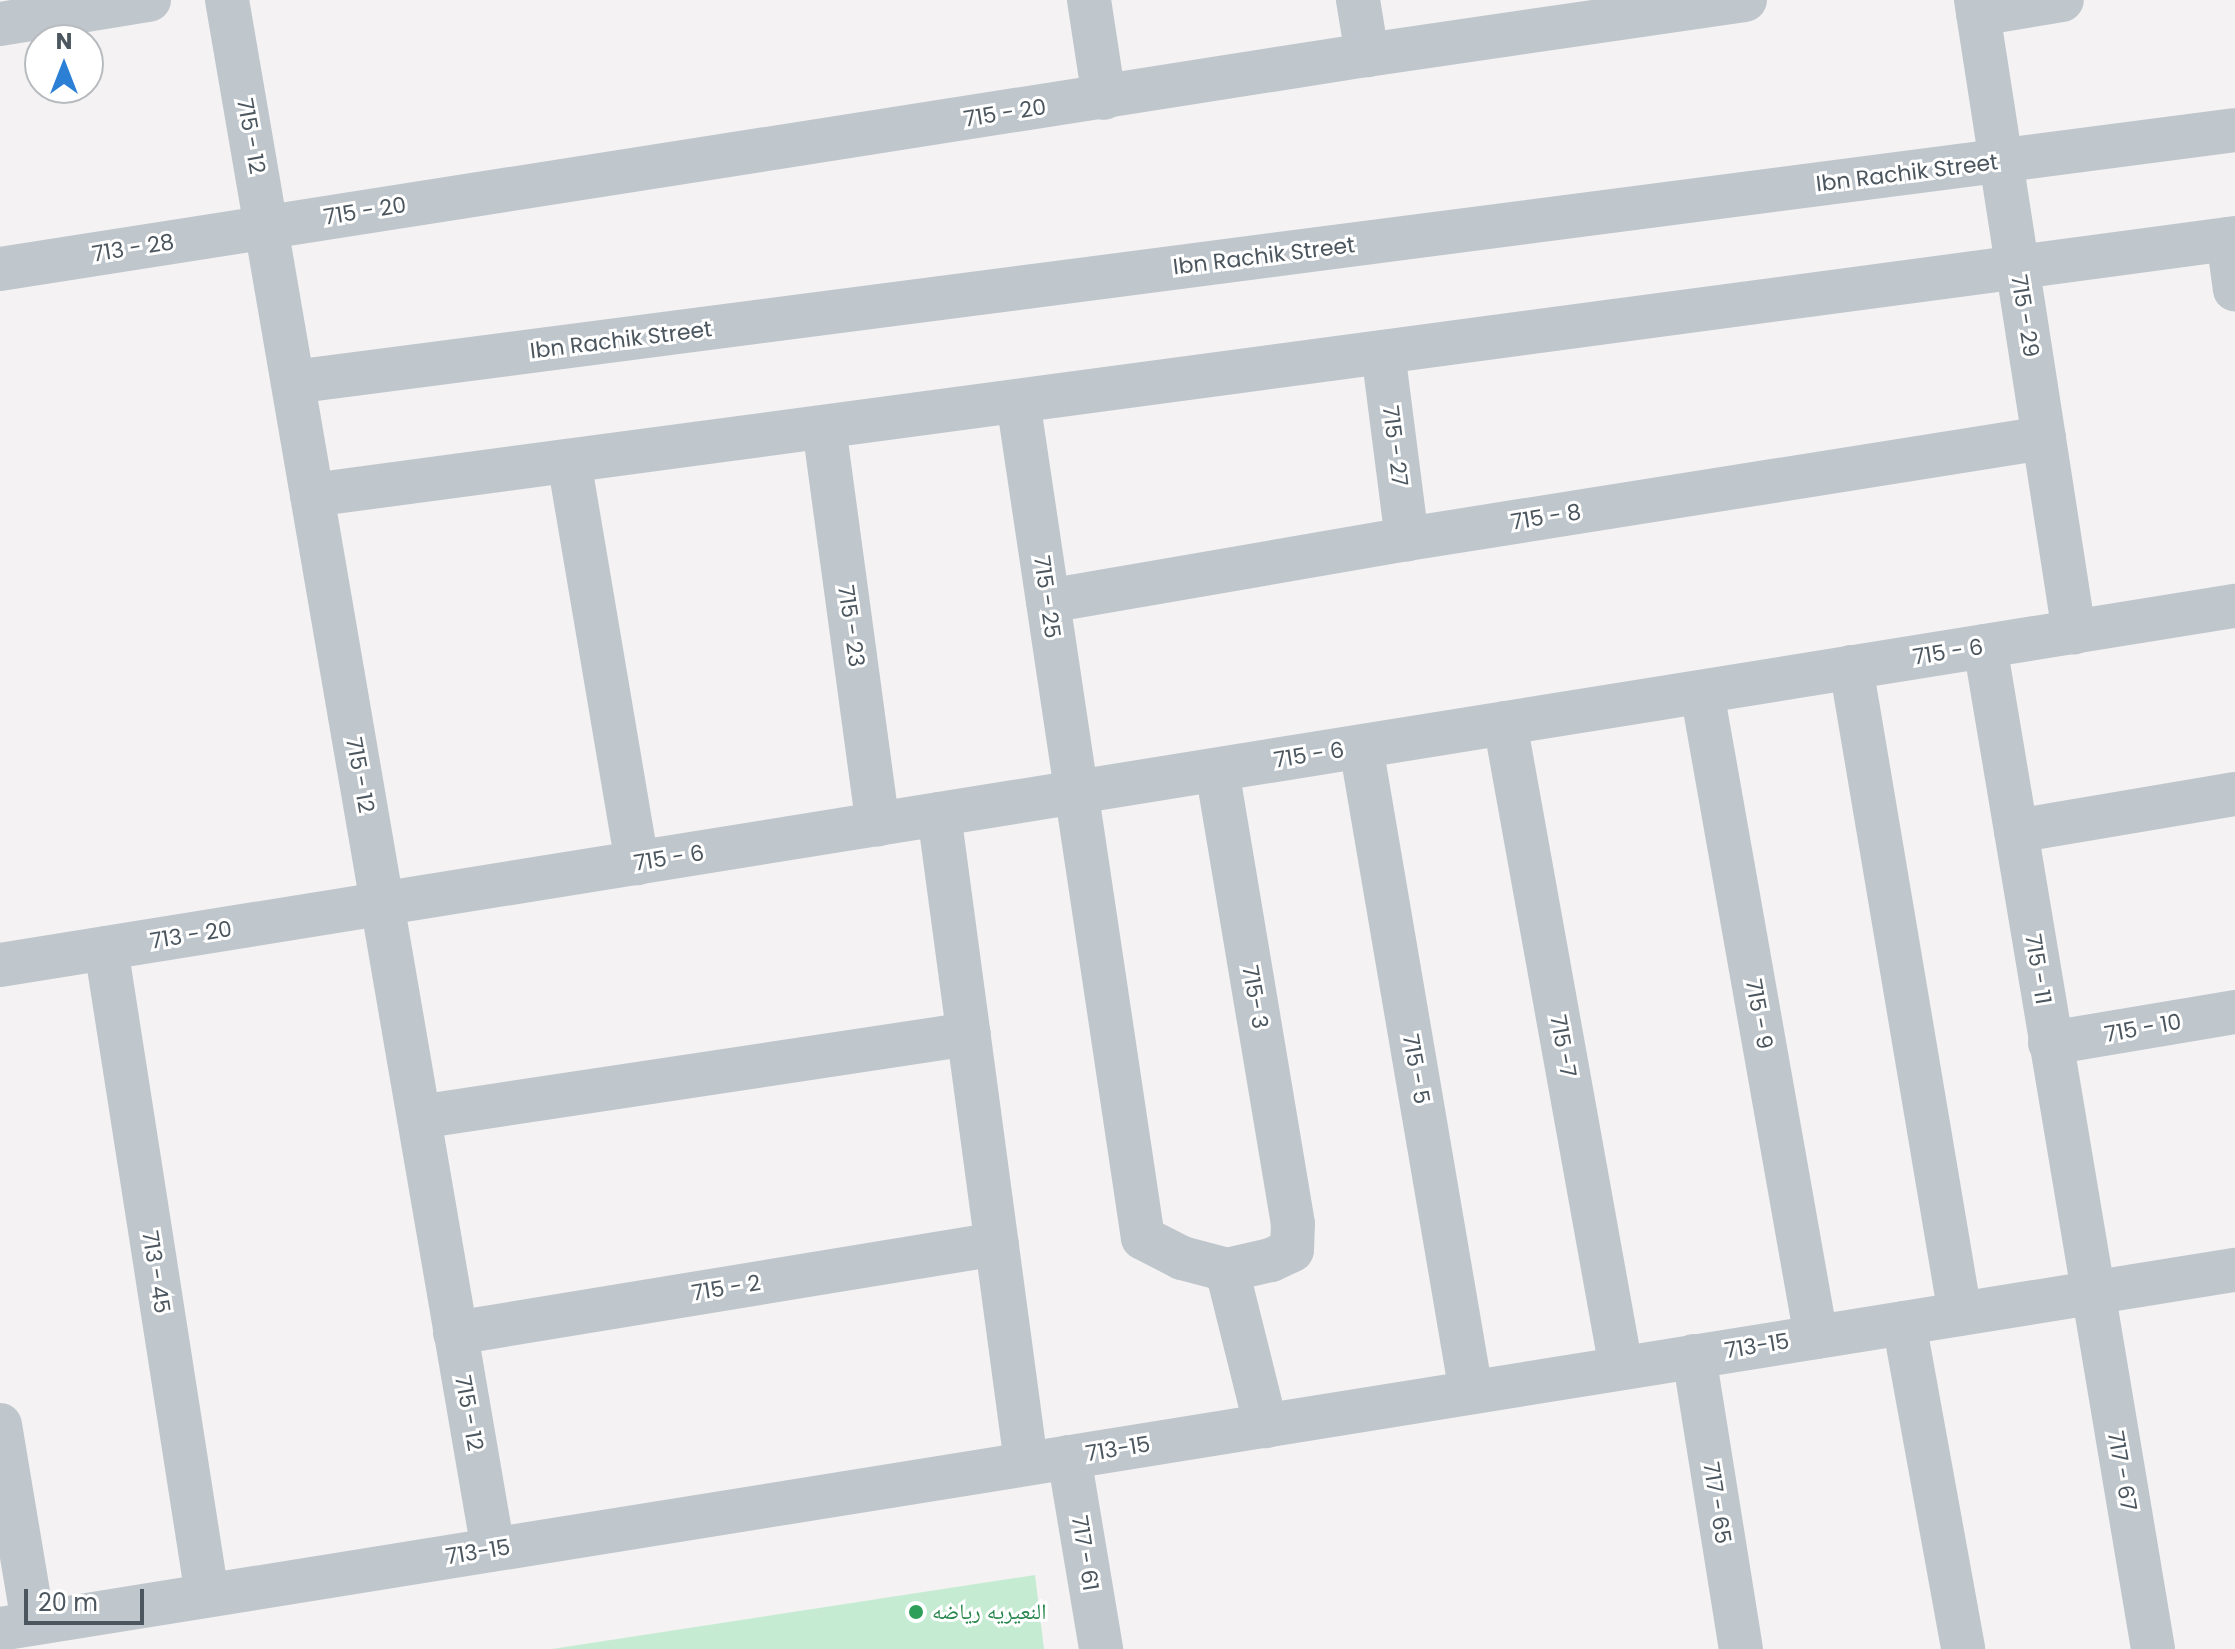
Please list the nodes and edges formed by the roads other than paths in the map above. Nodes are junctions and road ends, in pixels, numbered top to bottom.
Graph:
1 (149, 0) edge
2 (227, 0) edge
3 (1089, 0) edge
4 (1358, 0) edge
5 (1745, 0) edge
6 (2062, 0) edge
7 (1977, 7) edge
8 (0, 24) edge
9 (1367, 55) junction
10 (1104, 98) junction
11 (2235, 130) edge
12 (2001, 161) junction
13 (266, 227) junction
14 (2232, 239) edge
15 (2017, 267) junction
16 (0, 269) edge
17 (2235, 290) edge
18 (1383, 352) junction
19 (293, 382) junction
20 (1018, 401) junction
21 (824, 427) junction
22 (2044, 438) junction
23 (569, 461) junction
24 (312, 495) junction
25 (1407, 539) junction
26 (1048, 601) junction
27 (2235, 606) edge
28 (2074, 632) junction
29 (1985, 646) junction
30 (1851, 667) junction
31 (1702, 692) junction
32 (1505, 723) junction
33 (1361, 747) junction
34 (1217, 770) junction
35 (1074, 792) junction
36 (2235, 794) edge
37 (939, 814) junction
38 (878, 824) junction
39 (2016, 831) junction
40 (637, 863) junction
41 (382, 904) junction
42 (106, 948) junction
43 (0, 965) edge
44 (2235, 1012) edge
45 (969, 1034) junction
46 (2050, 1043) junction
47 (419, 1117) junction
48 (997, 1244) junction
49 (1227, 1270) junction
50 (2235, 1270) edge
51 (2091, 1293) junction
52 (1960, 1314) junction
53 (1904, 1323) junction
54 (455, 1333) junction
55 (1816, 1337) junction
56 (1694, 1356) junction
57 (1621, 1368) junction
58 (1471, 1392) junction
59 (0, 1425) edge
60 (1266, 1426) junction
61 (1069, 1457) junction
62 (1026, 1463) junction
63 (493, 1549) junction
64 (207, 1595) junction
65 (16, 1626) edge
66 (1101, 1649) edge
67 (1741, 1649) edge
68 (1963, 1649) edge
69 (2153, 1649) edge

1 - 8 street
2 - 13 street, 715 - 12
3 - 10 street
4 - 9 street
5 - 9 street, 715 - 20
6 - 7 street
7 - 12 street, 715 - 29
9 - 10 street, 715 - 20
10 - 13 street, 715 - 20
11 - 12 street, Ibn Rachik Street
12 - 15 street, 715 - 29
12 - 19 street, Ibn Rachik Street
13 - 16 street, 713 - 28
13 - 19 street, 715 - 12
14 - 15 street
14 - 17 street
15 - 18 street
15 - 22 street, 715 - 29
18 - 20 street
18 - 25 street, 715 - 27
19 - 24 street, 715 - 12
20 - 21 street
20 - 26 street, 715 - 25
21 - 23 street
21 - 38 street, 715 - 23
22 - 25 street, 715 - 8
22 - 28 street, 715 - 29
23 - 24 street
23 - 40 street
24 - 41 street, 715 - 12
25 - 26 street, 715 - 8
26 - 35 street, 715 - 25
27 - 28 street, 715 - 6
28 - 29 street, 715 - 6
29 - 30 street, 715 - 6
29 - 39 street, 715 - 11
30 - 31 street, 715 - 6
30 - 52 street
31 - 32 street, 715 - 6
31 - 55 street, 715 - 9
32 - 33 street, 715 - 6
32 - 57 street, 715 -7
33 - 34 street, 715 - 6
33 - 58 street, 715 - 5
34 - 35 street, 715 - 6
34 - 49 street, 715- 3
35 - 37 street, 715 - 6
35 - 49 street, 715 - 25
36 - 39 street
37 - 38 street, 715 - 6
37 - 45 street
38 - 40 street, 715 - 6
39 - 46 street, 715 - 11
40 - 41 street, 715 - 6
41 - 42 street, 713 - 20
41 - 47 street, 715 - 12
42 - 43 street, 713 - 20
42 - 64 street, 713 - 45
44 - 46 street, 715 - 10
45 - 47 street
45 - 48 street
46 - 51 street, 715 - 11
47 - 54 street, 715 - 12
48 - 54 street, 715 - 2
48 - 62 street
49 - 60 street
50 - 51 street, 713-15
51 - 52 street, 713-15
51 - 69 street, 717 - 67
52 - 53 street, 713-15
53 - 55 street, 713-15
53 - 68 street
54 - 63 street, 715 - 12
55 - 56 street, 713-15
56 - 57 street, 713-15
56 - 67 street, 717 - 65
57 - 58 street, 713-15
58 - 60 street, 713-15
59 - 65 street
60 - 61 street, 713-15
61 - 62 street, 713-15
61 - 66 street, 717 - 61
62 - 63 street, 713-15
63 - 64 street, 713-15
64 - 65 street, 713-15

